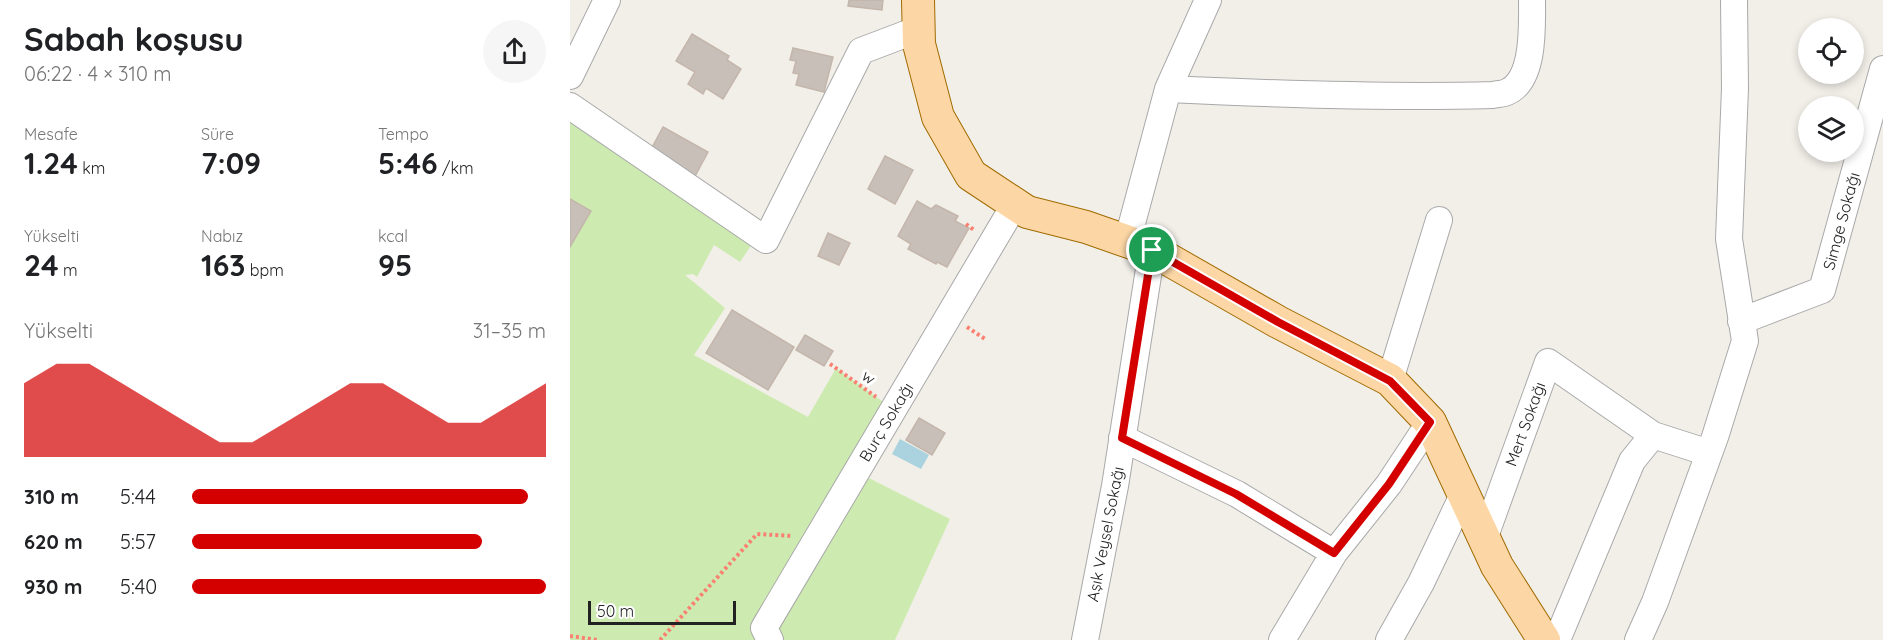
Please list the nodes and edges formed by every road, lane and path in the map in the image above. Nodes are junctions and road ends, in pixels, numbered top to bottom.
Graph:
1 (607, 0) edge
2 (1208, 0) edge
3 (1532, 0) edge
4 (1734, 0) edge
5 (919, 15) edge
6 (1883, 69) edge
7 (570, 76) edge
8 (1168, 89) junction
9 (570, 106) edge
10 (1015, 204) junction
11 (1439, 220) dead end
12 (1140, 246) junction
13 (1741, 321) junction
14 (830, 364) dead end
15 (1390, 381) junction
16 (893, 410) junction
17 (1430, 422) junction
18 (1653, 435) junction
19 (1122, 438) junction
20 (1709, 453) junction
21 (1463, 495) junction
22 (818, 538) junction
23 (1484, 540) junction
24 (1334, 553) junction
25 (570, 636) edge
26 (598, 640) edge
27 (660, 640) edge
28 (770, 640) edge
29 (1085, 640) edge
30 (1282, 640) edge
31 (1389, 640) edge
32 (1544, 640) edge
33 (1557, 640) edge
34 (1638, 640) edge

1 - 7 street
2 - 8 street, Aşık Veysel Sokağı
3 - 8 street
4 - 13 street
5 - 9 street
5 - 10 main road
6 - 13 street, Simge Sokağı
8 - 12 street, Aşık Veysel Sokağı
10 - 12 main road
10 - 16 street, Burç Sokağı
11 - 15 street
12 - 15 main road
12 - 19 street, Aşık Veysel Sokağı
13 - 20 street
14 - 16 path, w
15 - 17 main road
16 - 22 street, Burç Sokağı
17 - 21 main road
17 - 24 street
18 - 20 street, Mert Sokağı
18 - 23 street, Mert Sokağı
18 - 33 street
19 - 24 street
19 - 29 street, Aşık Veysel Sokağı
20 - 34 street
21 - 23 main road
21 - 31 street
22 - 27 path
22 - 28 street, Burç Sokağı
23 - 32 main road
24 - 30 street
25 - 26 path

